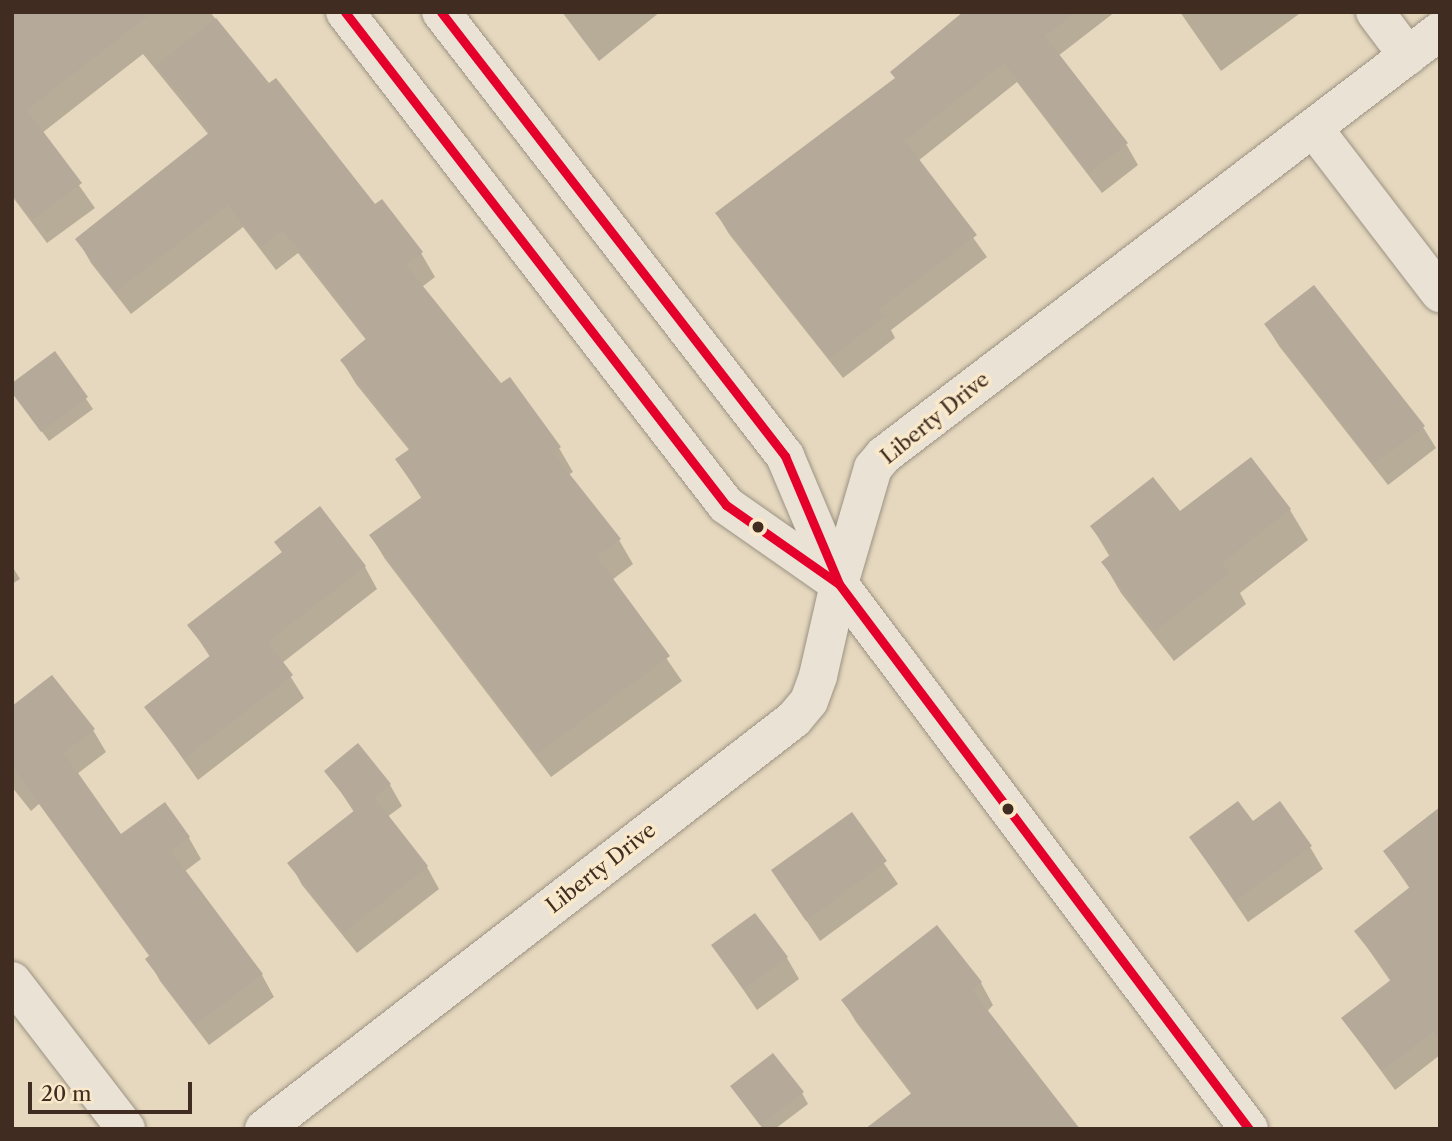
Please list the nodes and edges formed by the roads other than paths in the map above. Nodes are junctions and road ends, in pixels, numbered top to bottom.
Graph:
1 (345, 12) edge
2 (441, 12) edge
3 (1375, 12) edge
4 (1440, 31) edge
5 (1408, 56) junction
6 (1314, 129) junction
7 (1440, 293) edge
8 (839, 584) junction
9 (12, 981) edge
10 (125, 1129) edge
11 (264, 1129) edge
12 (1249, 1129) edge

1 - 8 street
2 - 8 street
3 - 5 street
4 - 5 street, Liberty Drive
5 - 6 street, Liberty Drive
6 - 7 street
6 - 8 street, Liberty Drive
8 - 11 street, Liberty Drive
8 - 12 street
9 - 10 street

